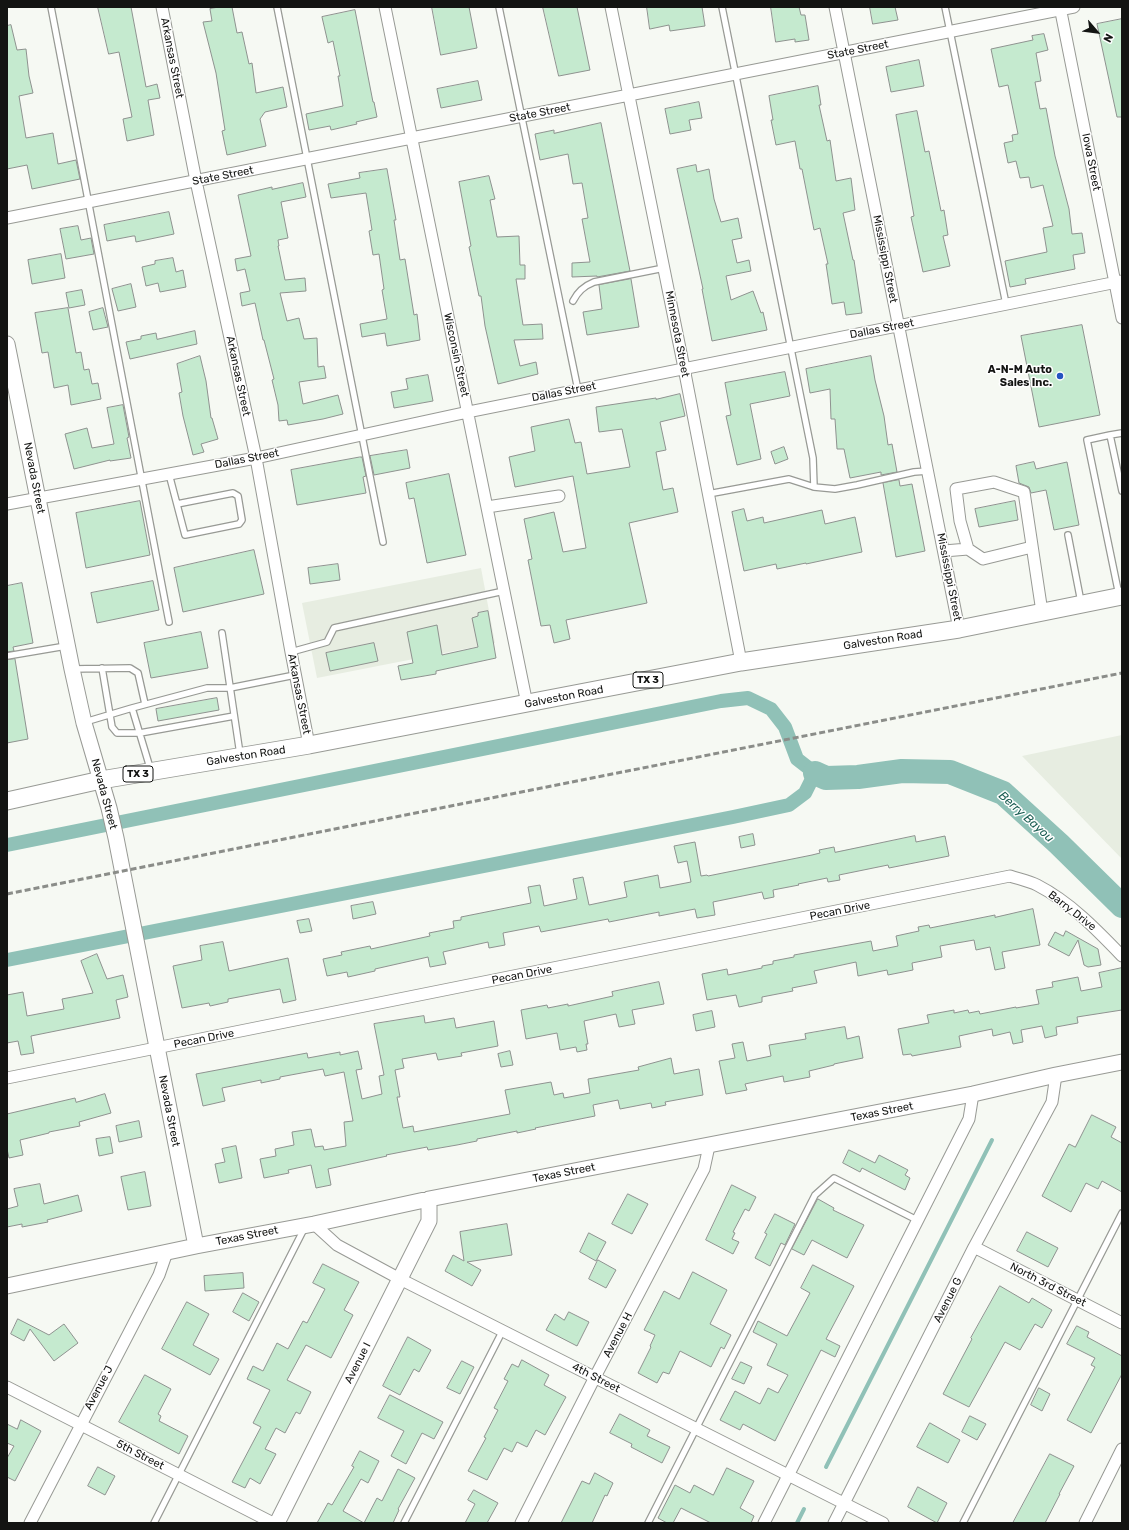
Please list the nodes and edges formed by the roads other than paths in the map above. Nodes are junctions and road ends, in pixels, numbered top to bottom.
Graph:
1 (51, 7) edge
2 (162, 7) edge
3 (277, 7) edge
4 (385, 7) edge
5 (499, 7) edge
6 (611, 7) edge
7 (722, 7) edge
8 (835, 7) edge
9 (945, 7) edge
10 (1074, 7) edge
11 (1061, 8) edge
12 (949, 32) junction
13 (844, 52) junction
14 (735, 74) junction
15 (629, 95) junction
16 (521, 117) junction
17 (412, 138) junction
18 (307, 159) junction
19 (196, 181) junction
20 (88, 202) junction
21 (7, 218) edge
22 (664, 268) junction
23 (1118, 281) edge
24 (573, 301) dead end
25 (1006, 304) junction
26 (1122, 318) edge
27 (899, 326) junction
28 (7, 344) edge
29 (790, 347) junction
30 (684, 368) junction
31 (578, 390) junction
32 (468, 412) junction
33 (1122, 433) edge
34 (362, 435) junction
35 (1110, 435) junction
36 (256, 458) junction
37 (928, 471) junction
38 (169, 474) junction
39 (142, 479) junction
40 (814, 487) junction
41 (1122, 491) edge
42 (708, 494) junction
43 (559, 496) dead end
44 (38, 498) junction
45 (7, 504) edge
46 (177, 504) junction
47 (487, 507) junction
48 (1068, 536) dead end
49 (383, 542) dead end
50 (1032, 547) junction
51 (968, 549) junction
52 (944, 551) junction
53 (504, 591) junction
54 (1121, 596) edge
55 (1082, 604) junction
56 (1042, 612) junction
57 (169, 622) dead end
58 (959, 629) junction
59 (222, 634) dead end
60 (68, 646) junction
61 (291, 652) junction
62 (7, 656) edge
63 (741, 662) junction
64 (102, 668) junction
65 (72, 669) junction
66 (295, 675) junction
67 (230, 688) junction
68 (145, 704) junction
69 (527, 704) junction
70 (132, 708) junction
71 (109, 714) junction
72 (234, 716) junction
73 (84, 723) junction
74 (140, 733) junction
75 (309, 745) junction
76 (240, 756) junction
77 (152, 772) junction
78 (101, 780) junction
79 (7, 802) edge
80 (1036, 884) joint
81 (1122, 956) edge
82 (157, 1048) junction
83 (1122, 1062) edge
84 (1056, 1075) junction
85 (7, 1078) edge
86 (973, 1094) junction
87 (709, 1146) junction
88 (429, 1200) junction
89 (1122, 1213) edge
90 (917, 1220) junction
91 (310, 1225) junction
92 (196, 1246) junction
93 (974, 1247) junction
94 (167, 1252) junction
95 (400, 1279) junction
96 (7, 1286) edge
97 (1078, 1300) junction
98 (1122, 1323) edge
99 (503, 1330) junction
100 (595, 1378) junction
101 (7, 1387) edge
102 (80, 1425) junction
103 (696, 1428) junction
104 (1122, 1449) edge
105 (179, 1475) junction
106 (788, 1475) junction
107 (844, 1503) junction
108 (30, 1523) edge
109 (154, 1523) edge
110 (273, 1523) edge
111 (277, 1523) edge
112 (404, 1523) edge
113 (521, 1523) edge
114 (648, 1523) edge
115 (764, 1523) edge
116 (834, 1523) edge
117 (883, 1523) edge
118 (963, 1523) edge
119 (1085, 1523) edge

1 - 20 lane
2 - 19 street, Arkansas Street
3 - 18 lane
4 - 17 street, Wisconsin Street
5 - 16 lane
6 - 15 street, Minnesota Street
7 - 14 lane
8 - 13 street, Mississippi Street
9 - 12 lane
10 - 11 street, State Street
11 - 12 street, State Street
11 - 23 street, Iowa Street
12 - 13 street, State Street
12 - 25 lane
13 - 14 street, State Street
13 - 27 street, Mississippi Street
14 - 15 street, State Street
14 - 29 lane
15 - 16 street, State Street
15 - 22 street, Minnesota Street
16 - 17 street, State Street
16 - 31 lane
17 - 18 street, State Street
17 - 32 street, Wisconsin Street
18 - 19 street, State Street
18 - 34 lane
19 - 20 street, State Street
19 - 36 street, Arkansas Street
20 - 21 street, State Street
20 - 39 lane
22 - 24 lane
22 - 30 street, Minnesota Street
23 - 25 street, Dallas Street
23 - 26 street, Iowa Street
25 - 27 street, Dallas Street
27 - 29 street, Dallas Street
27 - 37 street, Mississippi Street
28 - 44 street, Nevada Street
29 - 30 street, Dallas Street
29 - 40 lane
30 - 31 street, Dallas Street
30 - 42 street, Minnesota Street
31 - 32 street, Dallas Street
32 - 34 street, Dallas Street
32 - 47 street, Wisconsin Street
33 - 35 lane
34 - 36 street, Dallas Street
34 - 49 lane
35 - 41 lane
35 - 54 lane
36 - 38 street, Dallas Street
36 - 61 street, Arkansas Street
37 - 40 lane
37 - 52 street, Mississippi Street
38 - 39 street, Dallas Street
38 - 46 lane
39 - 44 street, Dallas Street
39 - 57 lane
40 - 42 lane
42 - 63 street, Minnesota Street
43 - 47 street
44 - 45 street, Dallas Street
44 - 60 street, Nevada Street
46 - 46 lane
47 - 53 street, Wisconsin Street
48 - 55 lane
50 - 51 street
50 - 51 street
50 - 56 street
51 - 52 street
52 - 58 street, Mississippi Street
53 - 61 lane
53 - 69 street, Wisconsin Street
54 - 55 main road, Galveston Road / TX 3
55 - 56 main road, Galveston Road / TX 3
56 - 58 main road, Galveston Road / TX 3
58 - 63 main road, Galveston Road / TX 3
59 - 67 lane
60 - 62 lane
60 - 65 street, Nevada Street
61 - 66 street, Arkansas Street
63 - 69 main road, Galveston Road / TX 3
64 - 65 lane
64 - 68 lane
64 - 71 lane
65 - 73 street, Nevada Street
66 - 67 lane
66 - 75 street, Arkansas Street
67 - 68 lane
67 - 72 lane
68 - 70 lane
69 - 75 main road, Galveston Road / TX 3
70 - 71 lane
70 - 74 lane
71 - 73 lane
71 - 74 lane
72 - 74 lane
72 - 76 lane
73 - 78 street, Nevada Street
74 - 77 lane
75 - 76 main road, Galveston Road / TX 3
76 - 77 main road, Galveston Road / TX 3
77 - 78 main road, Galveston Road / TX 3
78 - 79 main road, Galveston Road / TX 3
78 - 82 street, Nevada Street
80 - 81 street, Barry Drive
80 - 82 street, Pecan Drive
82 - 85 street, Pecan Drive
82 - 92 street, Nevada Street
83 - 84 street, Texas Street
84 - 86 street, Texas Street
84 - 93 street, Avenue G
86 - 87 street, Texas Street
86 - 90 street
87 - 88 street, Texas Street
87 - 100 street, Avenue H
88 - 91 street, Texas Street
88 - 95 street, Avenue I
89 - 97 lane
90 - 103 lane
90 - 106 street
91 - 92 street, Texas Street
91 - 95 street, 4th Street
91 - 105 lane
92 - 94 street, Texas Street
93 - 97 street, North 3rd Street
93 - 107 street, Avenue G
94 - 96 street, Texas Street
94 - 102 street, Avenue J
95 - 99 street, 4th Street
95 - 111 street, Avenue I
97 - 98 street, North 3rd Street
97 - 118 lane
99 - 100 street, 4th Street
99 - 112 lane
100 - 103 street, 4th Street
100 - 113 street, Avenue H
101 - 102 street, 5th Street
102 - 105 street, 5th Street
102 - 108 street, Avenue J
103 - 106 street, 4th Street
103 - 114 lane
104 - 119 street
105 - 109 lane
105 - 110 street, 5th Street
106 - 107 street, 4th Street
106 - 115 street
107 - 116 street, Avenue G
107 - 117 street, 4th Street

